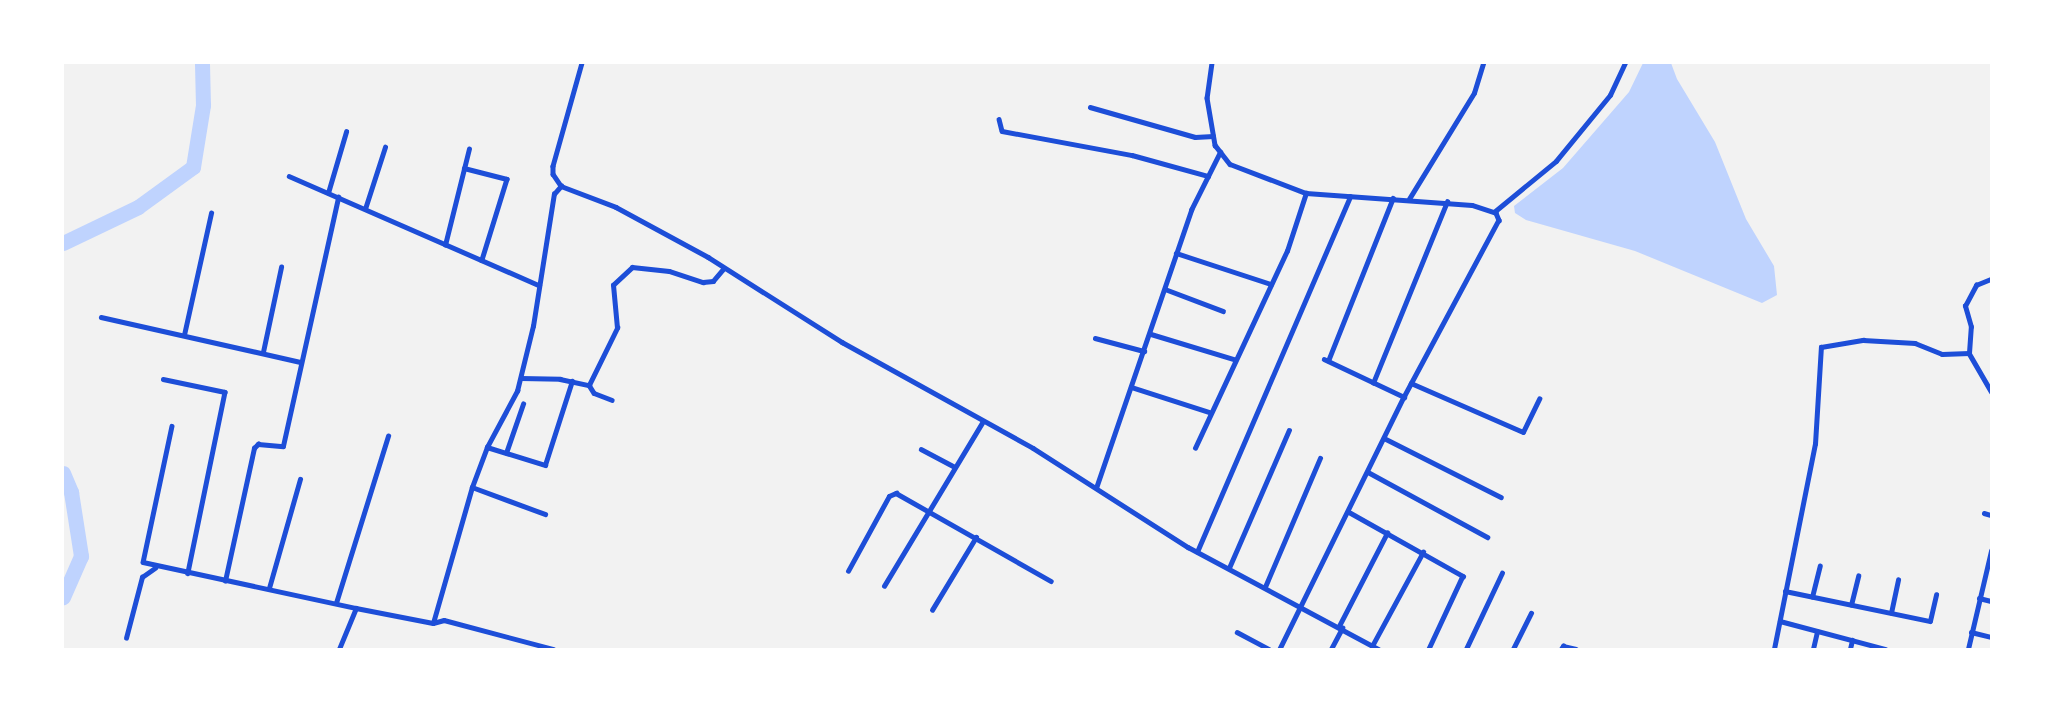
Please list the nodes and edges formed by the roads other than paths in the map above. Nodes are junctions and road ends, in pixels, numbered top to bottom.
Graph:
1 (582, 63) edge
2 (1212, 63) edge
3 (1483, 63) edge
4 (1625, 63) edge
5 (1090, 107) dead end
6 (999, 118) dead end
7 (346, 132) dead end
8 (1213, 136) junction
9 (385, 147) dead end
10 (469, 149) dead end
11 (1220, 152) junction
12 (464, 168) junction
13 (289, 176) dead end
14 (1208, 176) junction
15 (561, 186) junction
16 (328, 193) junction
17 (1306, 193) junction
18 (1350, 196) junction
19 (338, 197) junction
20 (1393, 198) junction
21 (1409, 199) junction
22 (1447, 202) junction
23 (365, 209) junction
24 (1494, 212) junction
25 (211, 213) dead end
26 (445, 244) junction
27 (1176, 253) junction
28 (482, 260) junction
29 (281, 267) dead end
30 (723, 269) junction
31 (1991, 279) edge
32 (1270, 284) junction
33 (538, 285) junction
34 (1165, 289) junction
35 (1223, 311) dead end
36 (101, 317) dead end
37 (1151, 334) junction
38 (184, 335) junction
39 (1095, 338) dead end
40 (1144, 351) junction
41 (263, 352) junction
42 (1968, 353) junction
43 (1234, 359) junction
44 (300, 362) junction
45 (521, 378) junction
46 (163, 379) dead end
47 (572, 381) junction
48 (1373, 382) junction
49 (1411, 383) junction
50 (589, 385) junction
51 (1131, 387) junction
52 (1991, 391) edge
53 (1404, 398) junction
54 (1539, 399) dead end
55 (612, 400) dead end
56 (523, 404) dead end
57 (1209, 412) junction
58 (983, 421) junction
59 (172, 426) dead end
60 (1289, 430) dead end
61 (388, 436) dead end
62 (1384, 438) junction
63 (487, 447) junction
64 (1195, 448) dead end
65 (921, 449) dead end
66 (506, 453) junction
67 (1320, 458) dead end
68 (955, 467) junction
69 (1368, 472) junction
70 (300, 479) dead end
71 (472, 487) junction
72 (1096, 488) junction
73 (1501, 497) dead end
74 (930, 510) junction
75 (1349, 512) junction
76 (1984, 513) dead end
77 (545, 514) dead end
78 (1991, 515) edge
79 (1387, 533) junction
80 (976, 537) junction
81 (1487, 537) dead end
82 (1991, 551) edge
83 (1197, 552) junction
84 (1423, 552) junction
85 (1820, 566) dead end
86 (158, 567) junction
87 (1229, 568) junction
88 (848, 571) dead end
89 (188, 573) junction
90 (1502, 573) dead end
91 (1858, 576) dead end
92 (1898, 580) dead end
93 (225, 581) junction
94 (1051, 581) dead end
95 (884, 586) dead end
96 (1266, 587) junction
97 (269, 588) junction
98 (1785, 591) junction
99 (1936, 595) dead end
100 (1812, 597) junction
101 (1979, 598) junction
102 (1991, 601) edge
103 (336, 603) junction
104 (1851, 605) junction
105 (1303, 607) junction
106 (356, 608) junction
107 (932, 610) dead end
108 (1531, 613) dead end
109 (1891, 613) junction
110 (1780, 621) junction
111 (433, 622) junction
112 (1340, 627) junction
113 (1817, 631) junction
114 (1236, 632) dead end
115 (1971, 632) junction
116 (1991, 637) edge
117 (126, 638) dead end
118 (1852, 640) junction
119 (1374, 648) edge
120 (339, 649) edge
121 (552, 649) edge
122 (1269, 649) edge
123 (1280, 649) edge
124 (1331, 649) edge
125 (1429, 649) edge
126 (1466, 649) edge
127 (1513, 649) edge
128 (1560, 649) edge
129 (1576, 649) edge
130 (1774, 649) edge
131 (1813, 649) edge
132 (1850, 649) edge
133 (1885, 649) edge
134 (1968, 649) edge

1 - 15 street
2 - 8 street
3 - 21 street
4 - 24 street
5 - 8 street
6 - 14 street
7 - 16 street
8 - 11 street
9 - 23 street
10 - 12 street
11 - 14 street
11 - 17 street
12 - 26 street
12 - 28 street
13 - 16 street
14 - 27 street
15 - 30 street
15 - 33 street
16 - 19 street
17 - 18 street
17 - 32 street
18 - 20 street
18 - 83 street
19 - 23 street
19 - 44 street
20 - 21 street
20 - 48 street
21 - 22 street
22 - 24 street
22 - 48 street
23 - 26 street
24 - 49 street
25 - 38 street
26 - 28 street
27 - 32 street
27 - 34 street
28 - 33 street
29 - 41 street
30 - 50 street
30 - 58 street
31 - 42 street
32 - 43 street
33 - 45 street
34 - 35 street
34 - 37 street
36 - 38 street
37 - 40 street
37 - 43 street
38 - 41 street
39 - 40 street
40 - 51 street
41 - 44 street
42 - 52 street
42 - 98 street
43 - 57 street
44 - 93 street
45 - 47 street
45 - 63 street
46 - 89 street
47 - 50 street
47 - 66 street
48 - 53 street
49 - 53 street
49 - 54 street
50 - 55 street
51 - 57 street
51 - 72 street
53 - 62 street
56 - 66 street
57 - 64 street
58 - 68 street
58 - 72 street
59 - 86 street
60 - 87 street
61 - 103 street
62 - 69 street
62 - 73 street
63 - 66 street
63 - 71 street
65 - 68 street
67 - 96 street
68 - 74 street
69 - 75 street
69 - 81 street
70 - 97 street
71 - 77 street
71 - 111 street
72 - 83 street
74 - 80 street
74 - 88 street
74 - 95 street
75 - 79 street
75 - 105 street
76 - 78 street
79 - 84 street
79 - 112 street
80 - 94 street
80 - 107 street
82 - 101 street
83 - 87 street
84 - 119 street
84 - 125 street
85 - 100 street
86 - 89 street
86 - 117 street
87 - 96 street
89 - 93 street
90 - 126 street
91 - 104 street
92 - 109 street
93 - 97 street
96 - 105 street
97 - 103 street
98 - 100 street
98 - 110 street
99 - 109 street
100 - 104 street
101 - 102 street
101 - 115 street
103 - 106 street
104 - 109 street
105 - 112 street
105 - 123 street
106 - 111 street
106 - 120 street
108 - 127 street
110 - 113 street
110 - 130 street
111 - 121 street
112 - 119 street
112 - 124 street
113 - 118 street
113 - 131 street
114 - 122 street
115 - 116 street
115 - 134 street
118 - 132 street
118 - 133 street
128 - 129 street

